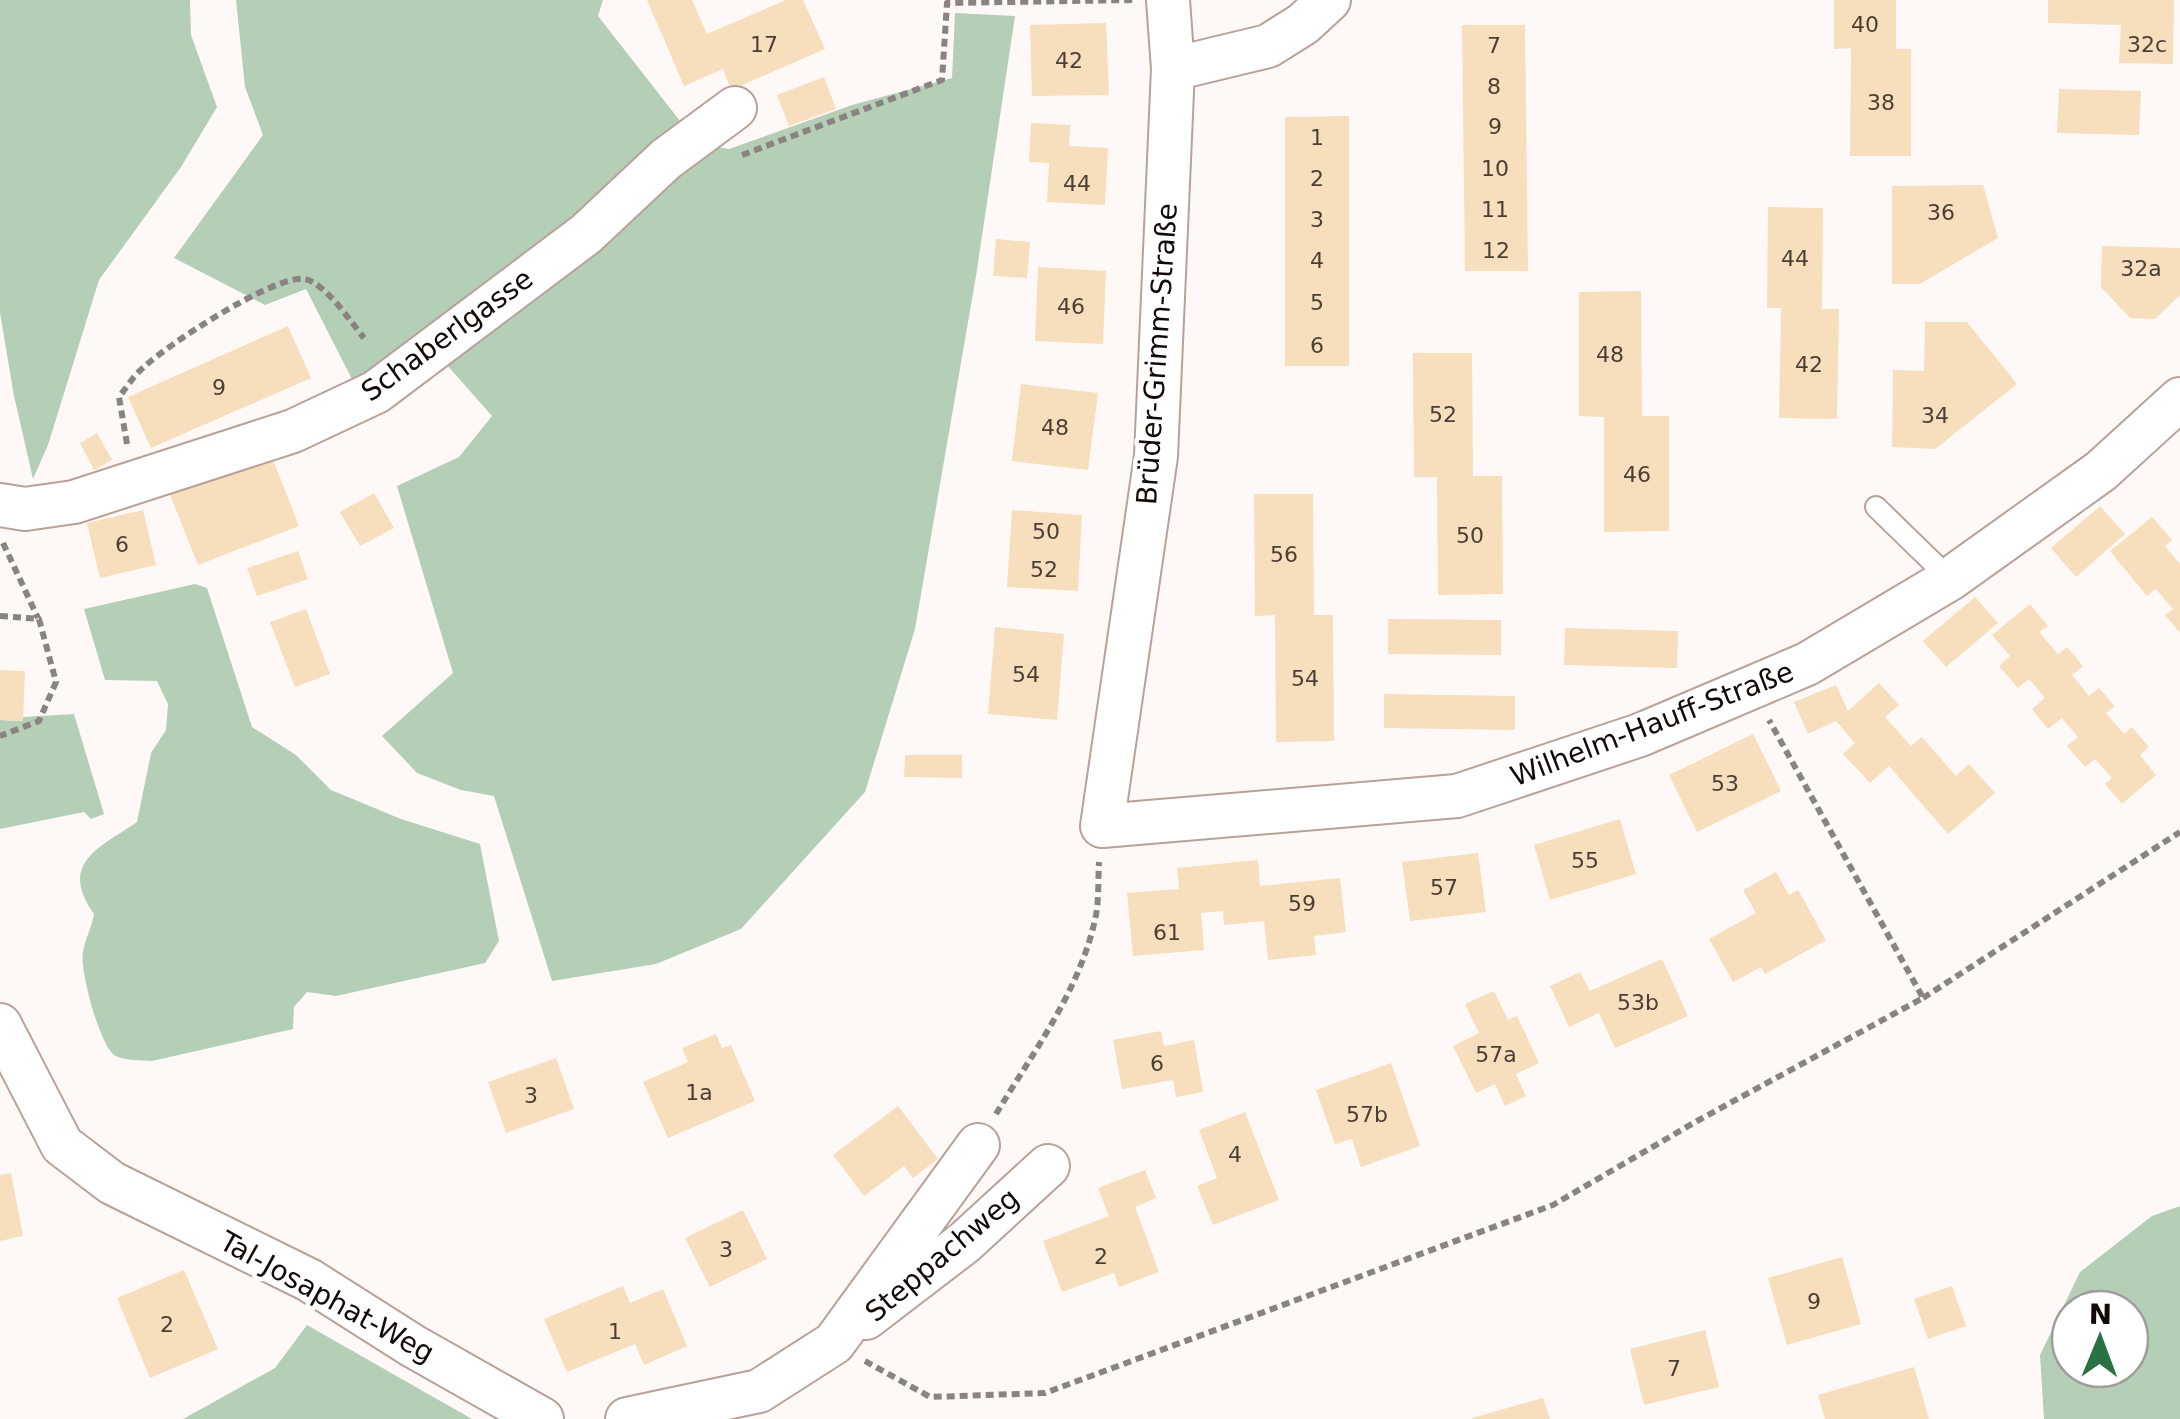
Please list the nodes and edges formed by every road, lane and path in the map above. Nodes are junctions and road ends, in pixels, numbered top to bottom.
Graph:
1 (1133, 0) edge
2 (1168, 0) edge
3 (1329, 0) edge
4 (1173, 69) junction
5 (735, 108) dead end
6 (746, 154) dead end
7 (364, 338) dead end
8 (2180, 399) edge
9 (147, 480) junction
10 (0, 504) edge
11 (1876, 507) dead end
12 (0, 536) edge
13 (1950, 579) junction
14 (0, 616) edge
15 (38, 620) junction
16 (1752, 689) junction
17 (0, 736) edge
18 (1102, 826) junction
19 (2180, 832) edge
20 (1923, 998) junction
21 (0, 1024) edge
22 (978, 1145) joint
23 (1048, 1166) dead end
24 (834, 1343) junction
25 (542, 1419) edge
26 (627, 1419) edge

1 - 6 path
2 - 4 street, Brüder-Grimm-Straße
3 - 4 street
4 - 18 street, Brüder-Grimm-Straße
5 - 9 street, Schaberlgasse
7 - 9 path
8 - 13 street, Wilhelm-Hauff-Straße
9 - 10 street, Schaberlgasse
11 - 13 lane
12 - 15 path
13 - 16 street, Wilhelm-Hauff-Straße
14 - 15 path
15 - 17 path
16 - 18 street, Wilhelm-Hauff-Straße
16 - 20 path
18 - 22 path
19 - 20 path
20 - 24 path
21 - 25 street, Tal-Josaphat-Weg
22 - 24 street, Steppachweg
23 - 24 street, Steppachweg
24 - 26 street, Steppachweg

